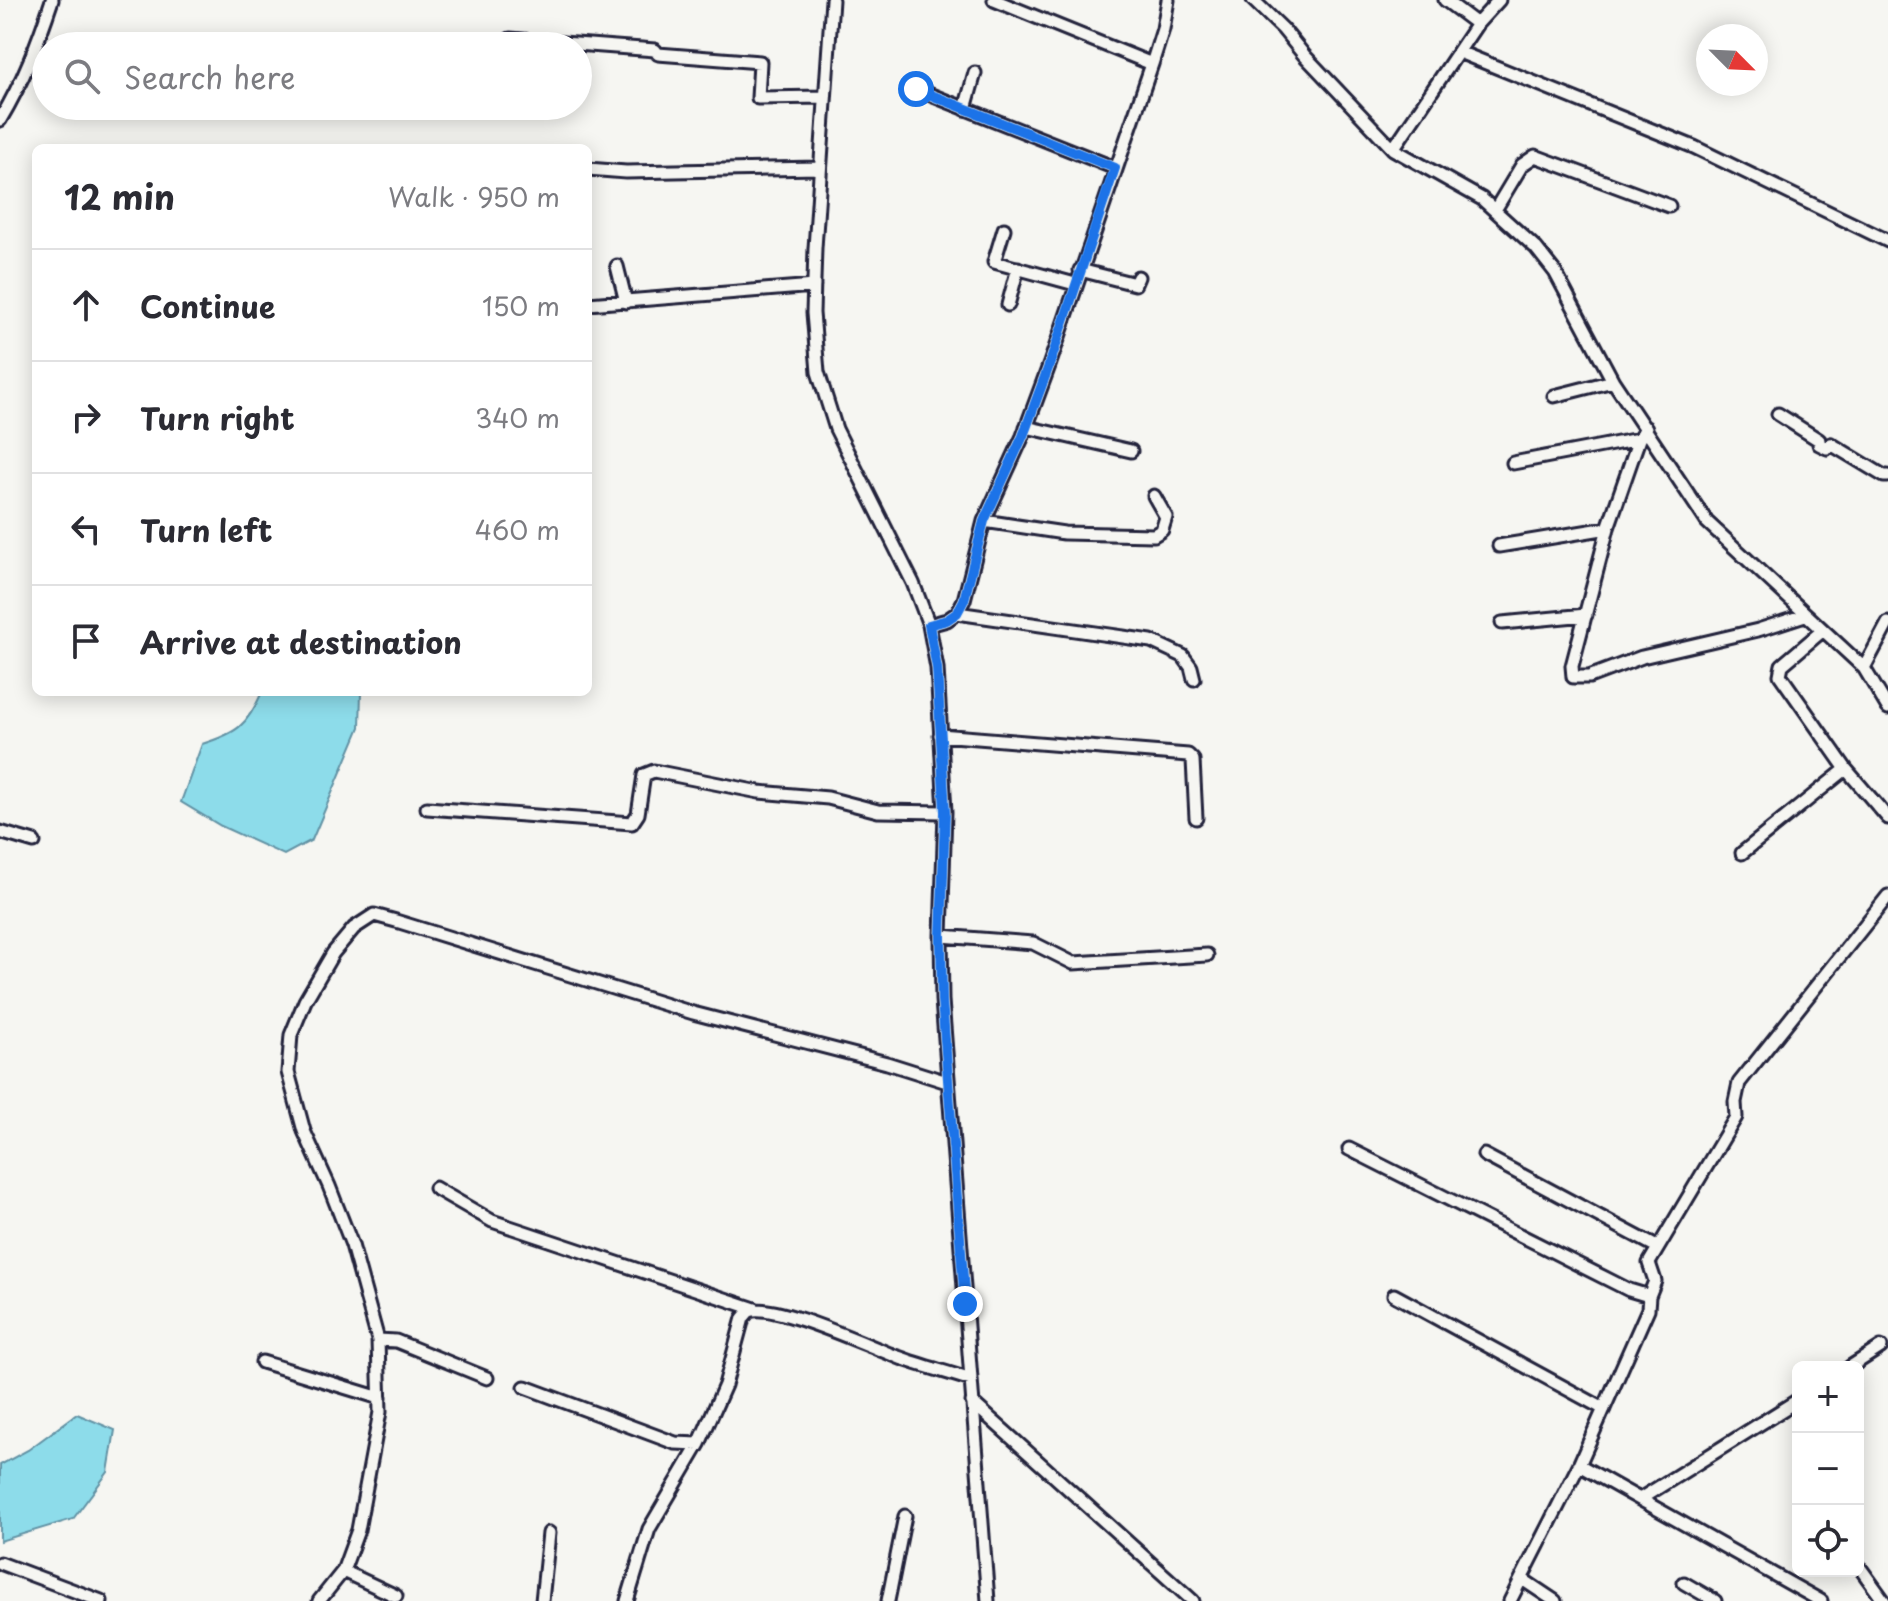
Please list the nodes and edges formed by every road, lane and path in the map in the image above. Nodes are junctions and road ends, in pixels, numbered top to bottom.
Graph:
1 (52, 0) edge
2 (832, 0) edge
3 (994, 0) edge
4 (1168, 0) edge
5 (1253, 0) edge
6 (1445, 0) edge
7 (1499, 0) edge
8 (1477, 24) junction
9 (42, 32) edge
10 (592, 45) edge
11 (1459, 52) junction
12 (32, 59) edge
13 (1152, 64) junction
14 (975, 73) dead end
15 (916, 89) dead end
16 (825, 97) junction
17 (965, 109) junction
18 (0, 120) edge
19 (1393, 149) junction
20 (819, 168) junction
21 (1115, 168) junction
22 (592, 169) edge
23 (1669, 206) dead end
24 (1495, 210) junction
25 (1004, 229) dead end
26 (1888, 241) edge
27 (617, 266) dead end
28 (1018, 268) junction
29 (1080, 270) junction
30 (1138, 277) dead end
31 (1075, 284) junction
32 (814, 286) junction
33 (626, 302) junction
34 (592, 304) edge
35 (1008, 305) dead end
36 (1613, 381) junction
37 (1554, 396) dead end
38 (1778, 414) dead end
39 (1026, 427) junction
40 (1646, 428) junction
41 (1639, 439) junction
42 (1131, 451) dead end
43 (1513, 463) dead end
44 (1888, 476) edge
45 (1154, 496) dead end
46 (984, 521) junction
47 (1608, 528) junction
48 (1499, 546) dead end
49 (957, 613) junction
50 (1586, 615) junction
51 (1805, 615) junction
52 (1502, 623) dead end
53 (1888, 623) edge
54 (929, 625) junction
55 (1822, 631) junction
56 (1864, 668) junction
57 (1194, 679) dead end
58 (1888, 708) edge
59 (940, 735) junction
60 (1846, 769) junction
61 (427, 808) dead end
62 (945, 812) junction
63 (1196, 818) dead end
64 (1888, 818) edge
65 (0, 832) edge
66 (34, 842) dead end
67 (1742, 853) dead end
68 (1888, 896) edge
69 (941, 936) junction
70 (1207, 955) dead end
71 (947, 1082) junction
72 (1349, 1149) dead end
73 (1484, 1155) dead end
74 (435, 1188) dead end
75 (1657, 1247) junction
76 (1394, 1295) dead end
77 (1649, 1296) junction
78 (755, 1309) junction
79 (378, 1340) junction
80 (1881, 1347) dead end
81 (1859, 1361) edge
82 (262, 1362) dead end
83 (487, 1378) dead end
84 (971, 1380) junction
85 (525, 1387) dead end
86 (380, 1398) junction
87 (972, 1402) junction
88 (1792, 1404) edge
89 (1604, 1409) junction
90 (699, 1444) junction
91 (1579, 1465) junction
92 (1640, 1499) junction
93 (905, 1516) dead end
94 (549, 1533) dead end
95 (0, 1563) edge
96 (343, 1571) junction
97 (1864, 1573) edge
98 (1522, 1579) junction
99 (1684, 1583) dead end
100 (396, 1596) dead end
101 (101, 1601) edge
102 (319, 1601) edge
103 (542, 1601) edge
104 (627, 1601) edge
105 (888, 1601) edge
106 (988, 1601) edge
107 (1193, 1601) edge
108 (1510, 1601) edge
109 (1555, 1601) edge
110 (1715, 1601) edge
111 (1821, 1601) edge
112 (1884, 1601) edge

1 - 9 street
2 - 16 street
3 - 13 street
4 - 13 street
5 - 19 street
6 - 8 street
7 - 8 street
8 - 11 street
10 - 16 street
11 - 19 street
11 - 26 street
12 - 18 street
13 - 21 street
14 - 17 street
15 - 17 street
16 - 20 street
17 - 21 street
19 - 24 street
20 - 22 street
20 - 32 street
21 - 29 street
23 - 24 street
24 - 36 street
25 - 28 street
27 - 33 street
28 - 31 street
28 - 35 street
29 - 30 street
29 - 31 street
31 - 39 street
32 - 33 street
32 - 54 street
33 - 34 street
36 - 37 street
36 - 40 street
38 - 44 street
39 - 42 street
39 - 46 street
40 - 41 street
40 - 51 street
41 - 43 street
41 - 47 street
45 - 46 street
46 - 49 street
47 - 48 street
47 - 50 street
49 - 54 street
49 - 57 street
50 - 51 street
50 - 52 street
51 - 55 street
53 - 56 street
54 - 59 street
55 - 56 street
55 - 60 street
56 - 58 street
59 - 62 street
59 - 63 street
60 - 64 street
60 - 67 street
61 - 62 street
62 - 69 street
65 - 66 street
68 - 75 street
69 - 70 street
69 - 71 street
71 - 79 street
71 - 84 street
72 - 77 street
73 - 75 street
74 - 78 street
75 - 77 street
76 - 89 street
77 - 89 street
78 - 84 street
78 - 90 street
79 - 83 street
79 - 86 street
80 - 81 street
82 - 86 street
84 - 87 street
85 - 90 street
86 - 96 street
87 - 106 street
87 - 107 street
88 - 92 street
89 - 91 street
90 - 104 street
91 - 92 street
91 - 98 street
92 - 111 street
93 - 105 street
94 - 103 street
95 - 101 street
96 - 100 street
96 - 102 street
97 - 112 street
98 - 108 street
98 - 109 street
99 - 110 street

